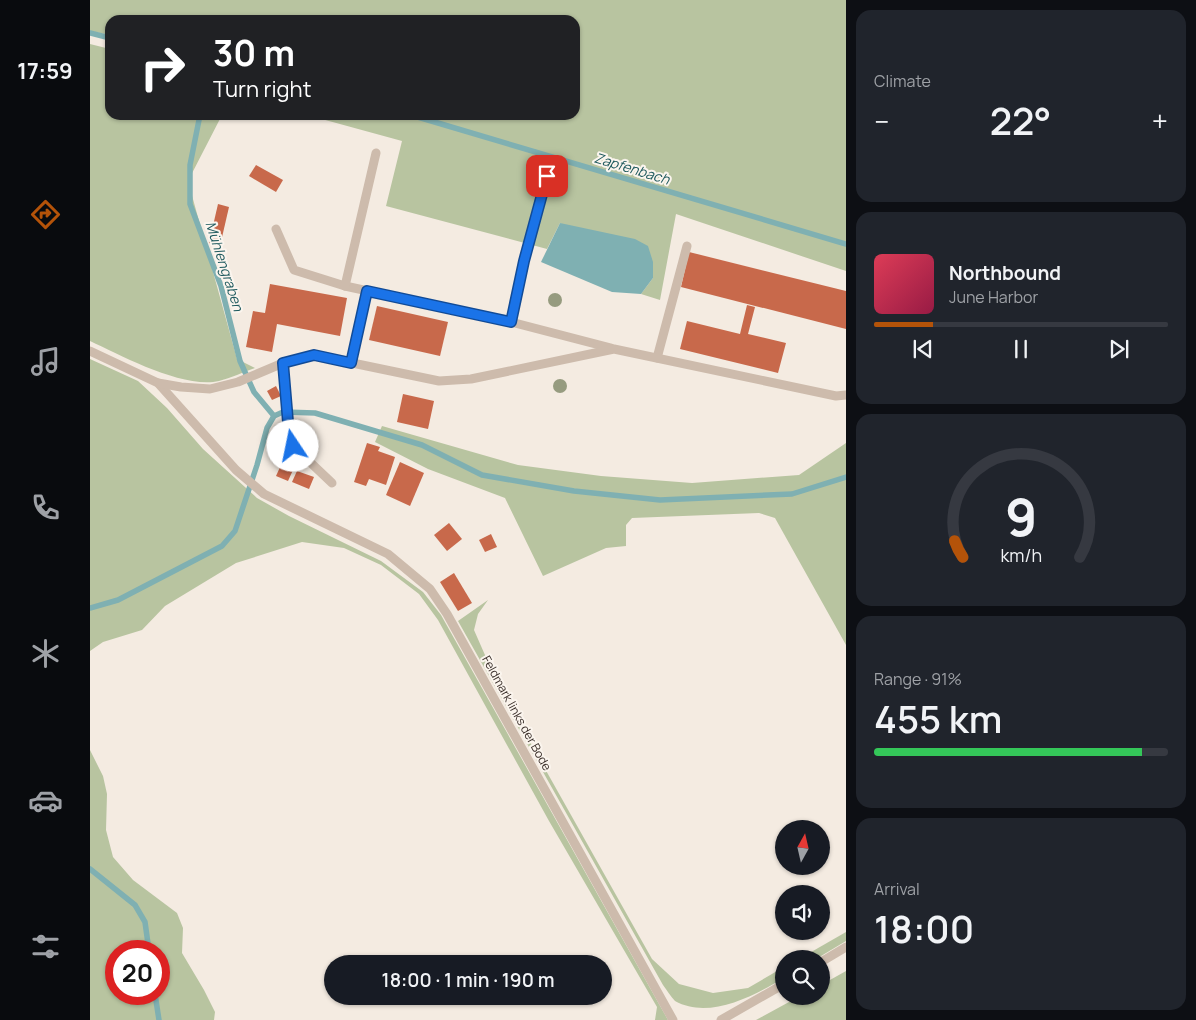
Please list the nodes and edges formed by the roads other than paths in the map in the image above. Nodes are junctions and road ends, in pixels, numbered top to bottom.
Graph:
1 (376, 154) dead end
2 (547, 176) dead end
3 (276, 228) dead end
4 (687, 246) dead end
5 (345, 286) junction
6 (367, 291) junction
7 (511, 322) junction
8 (614, 349) junction
9 (90, 351) edge
10 (657, 358) junction
11 (283, 363) junction
12 (351, 363) junction
13 (158, 383) junction
14 (846, 395) edge
15 (332, 483) dead end
16 (846, 947) edge
17 (830, 957) edge
18 (775, 989) edge
19 (673, 1020) edge
20 (722, 1020) edge

1 - 5 lane
2 - 7 lane
3 - 5 lane
4 - 10 lane
5 - 6 lane
6 - 7 lane
6 - 12 lane
7 - 8 lane
8 - 10 lane
8 - 12 lane
9 - 13 lane
10 - 14 lane
11 - 12 lane
11 - 13 lane
11 - 15 lane
13 - 19 lane, Feldmark links der Bode
16 - 17 lane
18 - 20 lane

